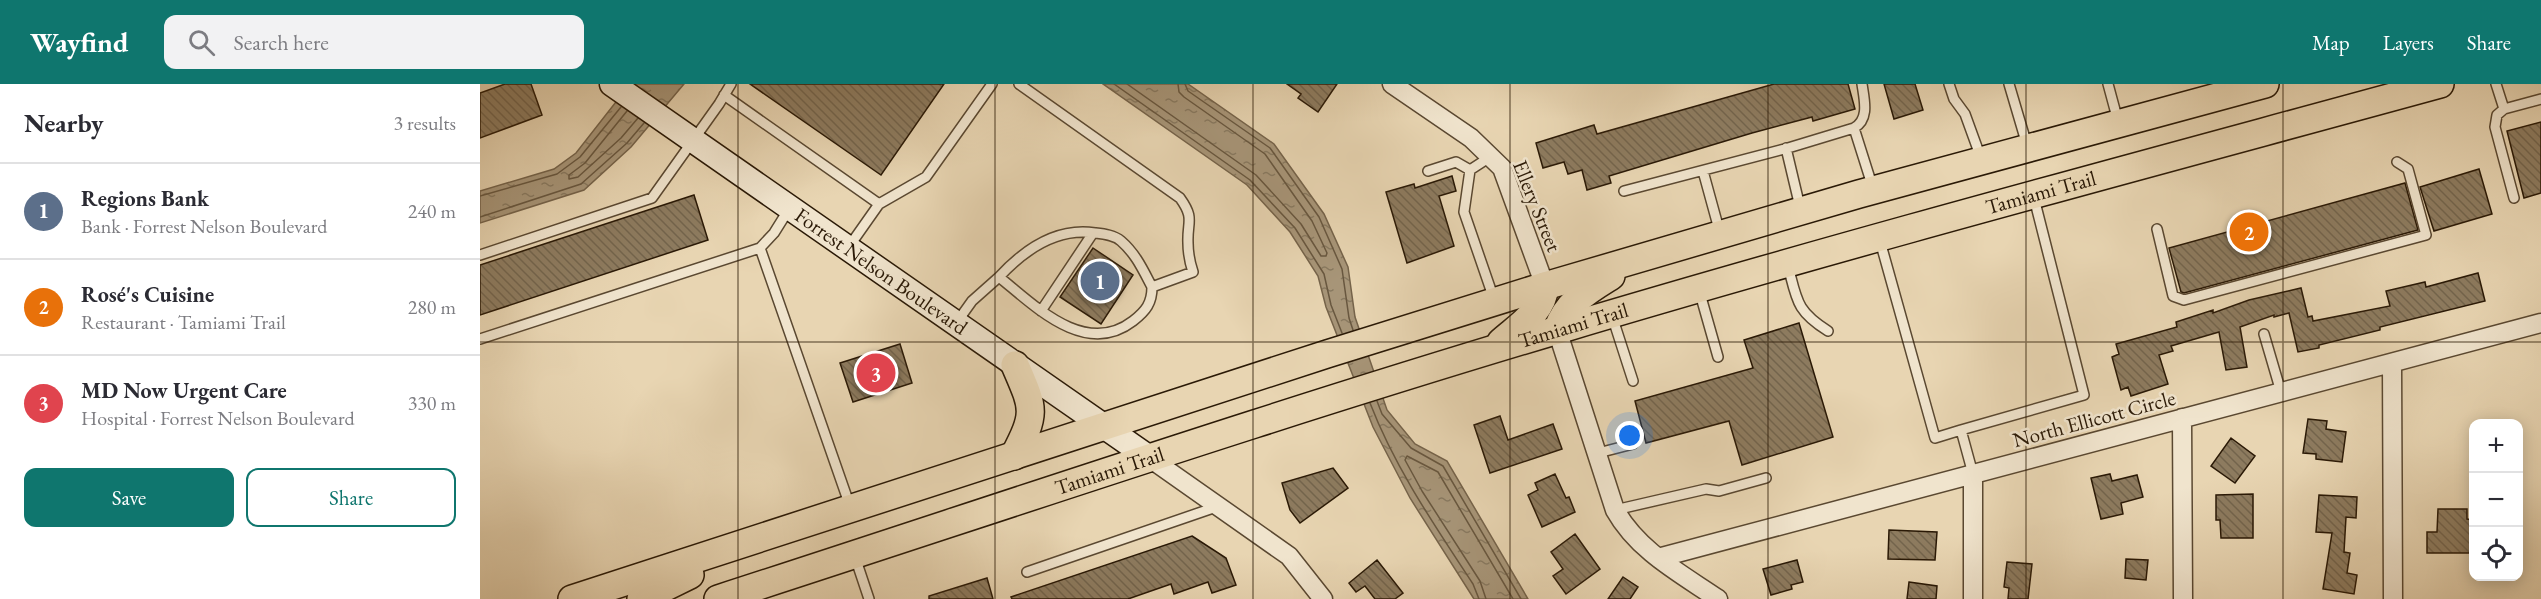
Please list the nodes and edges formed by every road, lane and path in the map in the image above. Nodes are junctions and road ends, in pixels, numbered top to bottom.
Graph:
1 (731, 84) edge
2 (992, 84) edge
3 (1019, 84) edge
4 (1862, 84) edge
5 (1949, 84) edge
6 (2009, 84) edge
7 (2108, 84) edge
8 (2262, 84) edge
9 (2440, 84) edge
10 (2496, 84) edge
11 (613, 85) edge
12 (1397, 85) edge
13 (724, 95) junction
14 (2541, 99) edge
15 (2504, 109) junction
16 (2118, 123) junction
17 (1854, 128) junction
18 (693, 141) junction
19 (2028, 147) junction
20 (1786, 148) junction
21 (1490, 157) junction
22 (1982, 160) junction
23 (2397, 162) dead end
24 (1470, 170) junction
25 (1428, 171) dead end
26 (1703, 171) junction
27 (1874, 190) junction
28 (1624, 191) dead end
29 (2033, 195) junction
30 (2514, 198) dead end
31 (879, 204) junction
32 (790, 208) junction
33 (1801, 212) junction
34 (2157, 228) dead end
35 (1093, 233) junction
36 (1720, 235) junction
37 (1880, 238) junction
38 (760, 248) junction
39 (848, 248) junction
40 (480, 255) edge
41 (1634, 260) junction
42 (1787, 264) junction
43 (999, 277) junction
44 (1152, 286) junction
45 (1545, 286) junction
46 (1698, 288) junction
47 (1495, 302) junction
48 (1041, 311) junction
49 (1612, 314) junction
50 (2541, 323) edge
51 (956, 324) junction
52 (1557, 330) junction
53 (1828, 331) dead end
54 (2264, 334) dead end
55 (480, 339) edge
56 (1491, 350) junction
57 (1718, 357) dead end
58 (2392, 363) junction
59 (1016, 365) junction
60 (1633, 381) dead end
61 (2281, 392) junction
62 (2182, 418) junction
63 (1104, 427) junction
64 (1961, 430) junction
65 (1630, 433) dead end
66 (1598, 453) junction
67 (1014, 456) junction
68 (1151, 459) junction
69 (1973, 474) junction
70 (1766, 478) dead end
71 (1219, 506) junction
72 (850, 509) junction
73 (1616, 510) junction
74 (786, 530) junction
75 (855, 555) junction
76 (1658, 558) junction
77 (1027, 572) dead end
78 (731, 597) edge
79 (572, 599) edge
80 (641, 599) edge
81 (869, 599) edge
82 (1323, 599) edge
83 (1718, 599) edge
84 (1973, 599) edge
85 (2183, 599) edge
86 (2393, 599) edge

1 - 13 lane
2 - 31 lane
3 - 44 lane
4 - 17 lane
5 - 22 lane
6 - 19 lane
7 - 16 lane
8 - 16 main road
9 - 29 main road, Tamiami Trail
10 - 15 lane
11 - 18 street, Forrest Nelson Boulevard
12 - 21 street, Ellery Street
13 - 18 lane
13 - 31 lane
14 - 15 lane
15 - 30 lane
16 - 19 main road
17 - 20 lane
17 - 27 lane
18 - 32 street, Forrest Nelson Boulevard
18 - 40 lane
19 - 22 main road
20 - 26 lane
20 - 33 lane
21 - 24 lane
21 - 45 street, Ellery Street
22 - 27 main road
23 - 34 lane
24 - 25 lane
24 - 47 lane
26 - 28 lane
26 - 36 lane
27 - 33 main road
29 - 37 main road, Tamiami Trail
29 - 64 lane
31 - 39 lane
32 - 38 lane
32 - 39 street, Forrest Nelson Boulevard
33 - 36 main road
35 - 43 lane
35 - 44 lane
35 - 48 lane
36 - 41 main road
37 - 42 main road, Tamiami Trail
37 - 64 lane
38 - 55 lane
38 - 72 lane
39 - 51 street, Forrest Nelson Boulevard
41 - 45 main road
41 - 52 main road
42 - 46 main road, Tamiami Trail
42 - 53 lane
43 - 48 lane
43 - 51 lane
44 - 48 lane
45 - 47 main road
45 - 56 main road
46 - 49 main road, Tamiami Trail
46 - 57 lane
47 - 63 main road
49 - 52 main road, Tamiami Trail
49 - 60 lane
50 - 58 street, North Ellicott Circle
51 - 59 street, Forrest Nelson Boulevard
52 - 56 main road, Tamiami Trail
52 - 66 street
54 - 61 lane
56 - 68 main road, Tamiami Trail
58 - 61 street, North Ellicott Circle
58 - 86 street
59 - 63 street, Forrest Nelson Boulevard
59 - 67 main road
61 - 62 street, North Ellicott Circle
62 - 69 street, North Ellicott Circle
62 - 85 street
63 - 67 main road
63 - 68 street, Forrest Nelson Boulevard
64 - 69 lane
65 - 66 lane
66 - 73 street
67 - 72 main road
68 - 71 street
68 - 75 main road, Tamiami Trail
69 - 76 street, North Ellicott Circle
69 - 84 street
70 - 73 lane
71 - 77 lane
71 - 82 street
72 - 74 main road
73 - 76 street
74 - 79 main road
74 - 80 main road
75 - 78 main road, Tamiami Trail
75 - 81 lane
76 - 83 street

